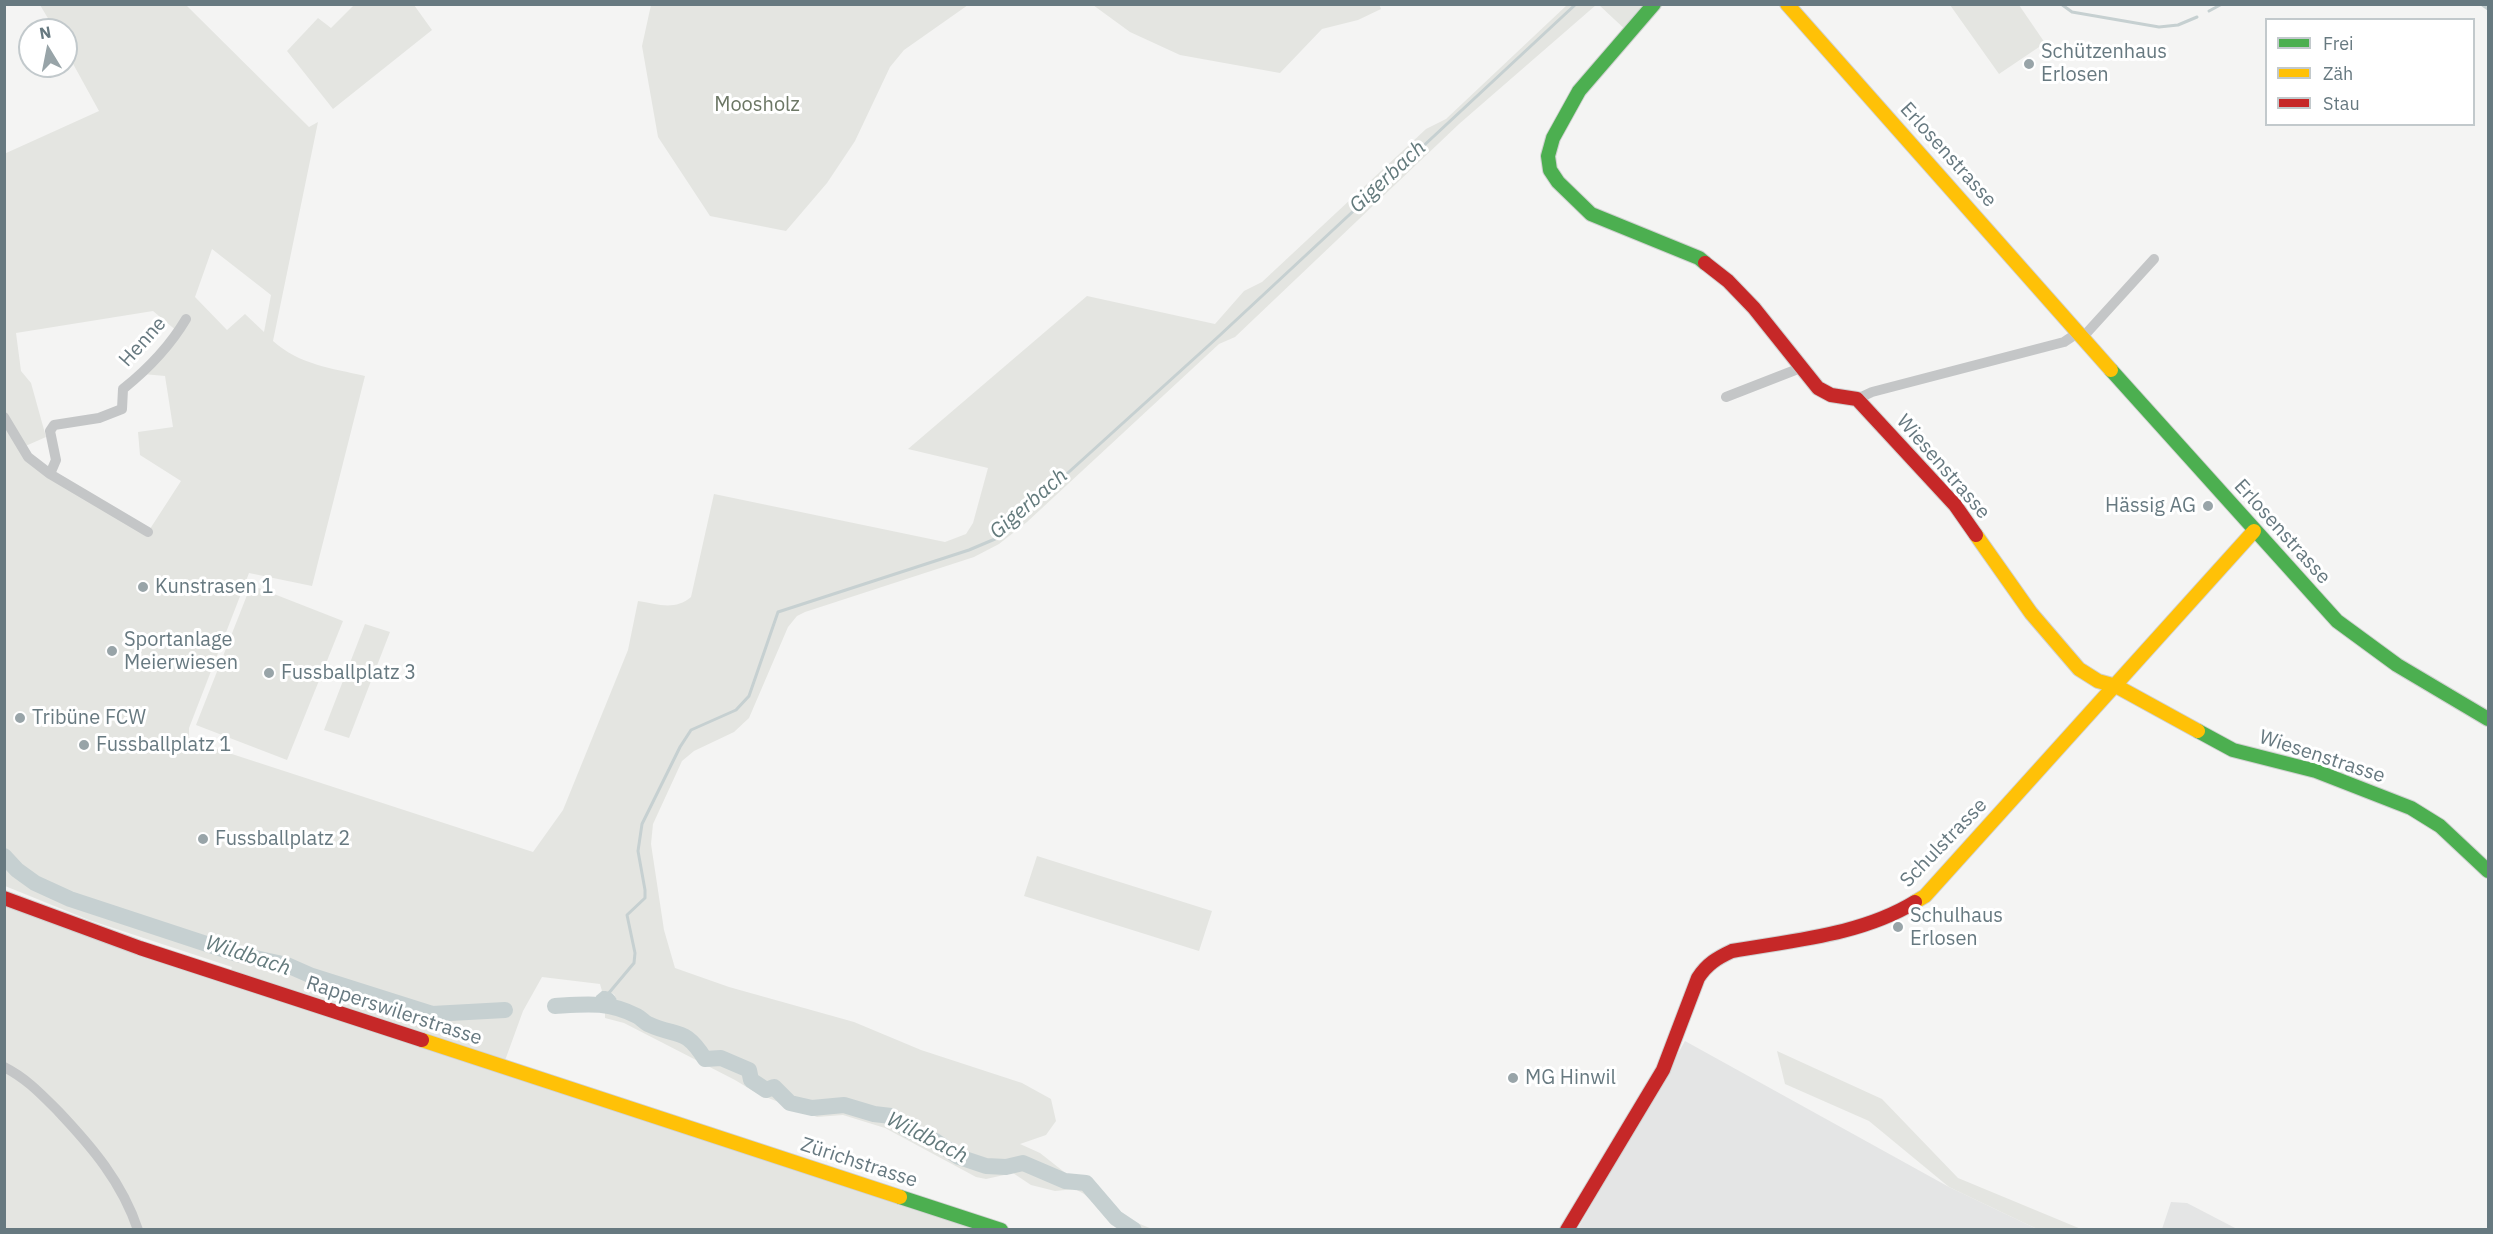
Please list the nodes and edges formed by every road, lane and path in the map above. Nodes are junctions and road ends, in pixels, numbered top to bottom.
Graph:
1 (1654, 4) edge
2 (1787, 4) edge
3 (2154, 259) dead end
4 (186, 319) dead end
5 (2081, 334) junction
6 (1803, 367) junction
7 (1726, 397) dead end
8 (1857, 399) junction
9 (4, 417) edge
10 (50, 474) junction
11 (2254, 531) junction
12 (148, 532) dead end
13 (2116, 686) junction
14 (2488, 719) edge
15 (2488, 871) edge
16 (4, 898) edge
17 (4, 1067) edge
18 (706, 1133) joint
19 (138, 1230) edge
20 (1001, 1230) edge
21 (1567, 1230) edge

1 - 6 street
2 - 5 street, Erlosenstrasse
3 - 5 street
4 - 10 street, Henne
5 - 8 street
5 - 11 street, Erlosenstrasse
6 - 7 street
6 - 8 street
8 - 13 street, Wiesenstrasse
9 - 10 street
10 - 12 street
11 - 13 street, Schulstrasse
11 - 14 street, Erlosenstrasse
13 - 15 street, Wiesenstrasse
13 - 21 street, Schulstrasse
16 - 18 street, Rapperswilerstrasse
17 - 19 street
18 - 20 street, Zürichstrasse

